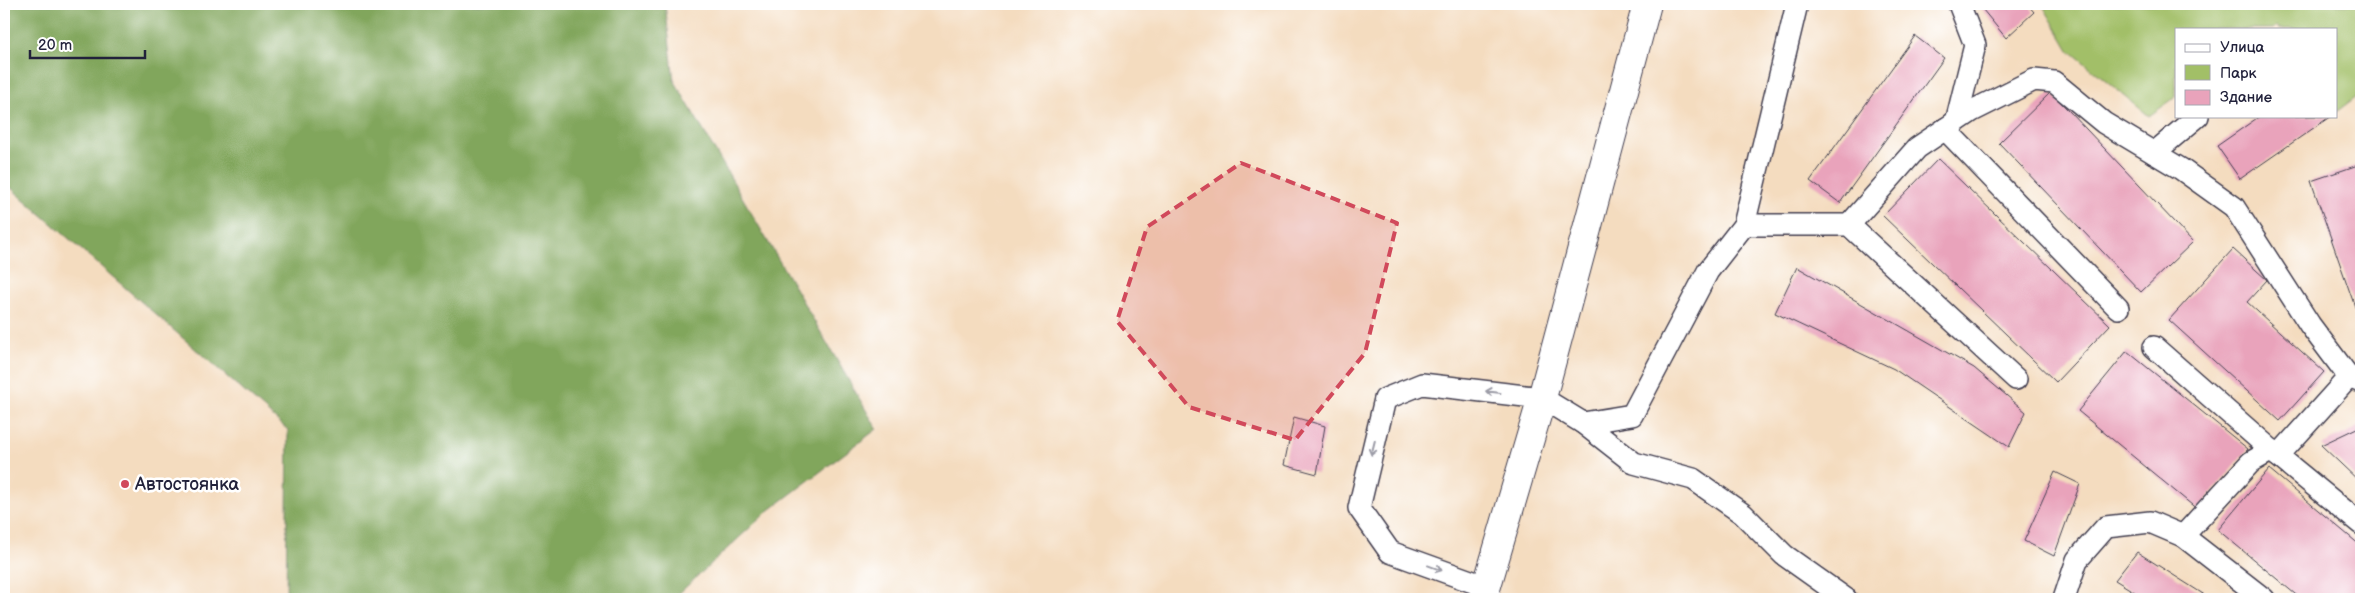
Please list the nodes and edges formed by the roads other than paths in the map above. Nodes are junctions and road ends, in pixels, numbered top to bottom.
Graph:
1 (1647, 4) edge
2 (1797, 4) edge
3 (1959, 4) edge
4 (2196, 118) edge
5 (1950, 125) junction
6 (2154, 153) junction
7 (1744, 225) junction
8 (1848, 225) junction
9 (2118, 308) dead end
10 (2154, 347) dead end
11 (2016, 379) dead end
12 (2355, 379) edge
13 (1542, 398) junction
14 (1583, 423) junction
15 (2275, 453) junction
16 (2361, 524) edge
17 (2183, 536) junction
18 (1485, 593) edge
19 (1846, 599) edge
20 (2064, 599) edge
21 (2264, 599) edge

1 - 13 street
2 - 7 lane
3 - 5 lane
4 - 6 lane
5 - 6 lane
5 - 8 lane
5 - 9 lane
6 - 12 lane
7 - 8 lane
7 - 14 lane
8 - 11 lane
10 - 15 lane
12 - 15 lane
13 - 14 lane
13 - 18 street
13 -> 18 lane
14 - 19 lane
15 - 16 lane
15 - 17 lane
17 - 20 lane
17 - 21 lane

